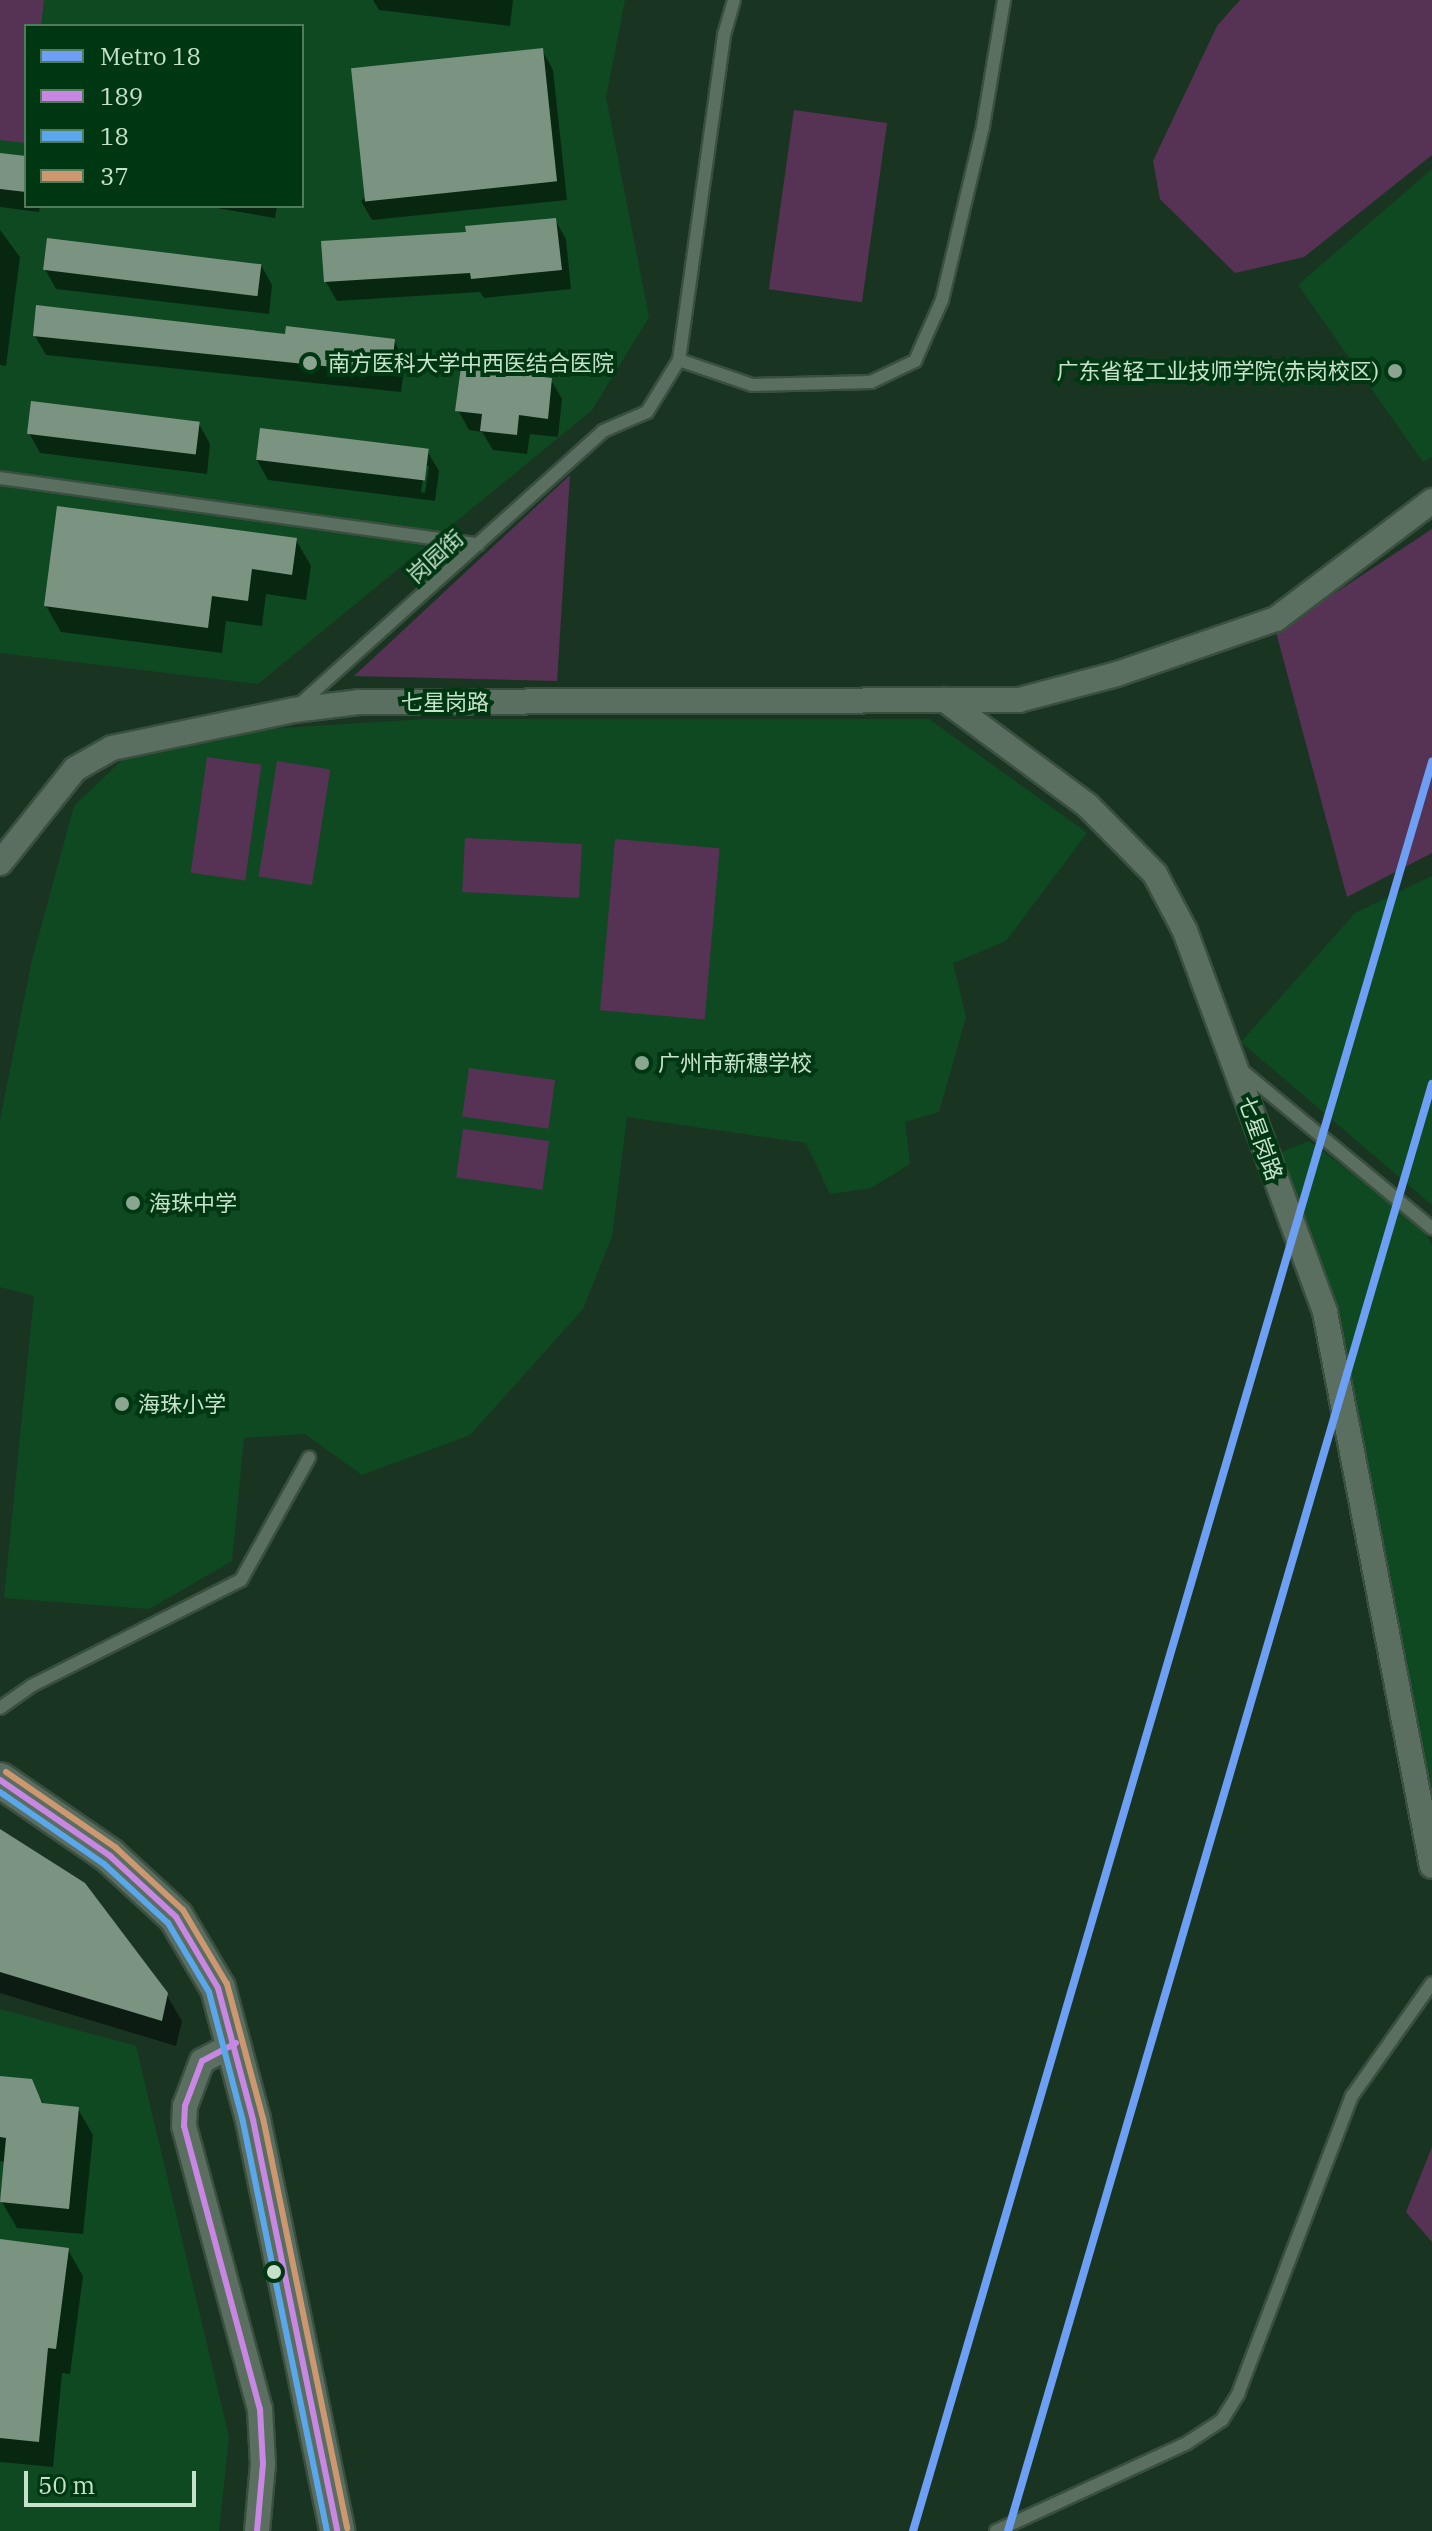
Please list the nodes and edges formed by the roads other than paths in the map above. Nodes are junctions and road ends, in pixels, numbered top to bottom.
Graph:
1 (734, 0) edge
2 (1004, 0) edge
3 (679, 360) junction
4 (0, 478) edge
5 (1432, 501) edge
6 (478, 544) junction
7 (945, 700) junction
8 (294, 710) junction
9 (0, 863) edge
10 (1234, 1063) junction
11 (1432, 1228) edge
12 (309, 1458) dead end
13 (0, 1708) edge
14 (0, 1780) edge
15 (1432, 1866) edge
16 (1432, 1983) edge
17 (236, 2043) junction
18 (257, 2531) edge
19 (337, 2531) edge
20 (996, 2531) edge

1 - 3 lane
2 - 3 lane
3 - 6 lane, 岗园街
4 - 6 lane
5 - 7 street, 七星岗路
6 - 8 lane, 岗园街
7 - 8 street, 七星岗路
7 - 10 street, 七星岗路
8 - 9 street, 七星岗路
10 - 11 lane
10 - 15 street, 七星岗路
12 - 13 lane
14 - 17 main road
16 - 20 lane
17 - 18 street
17 - 19 main road

